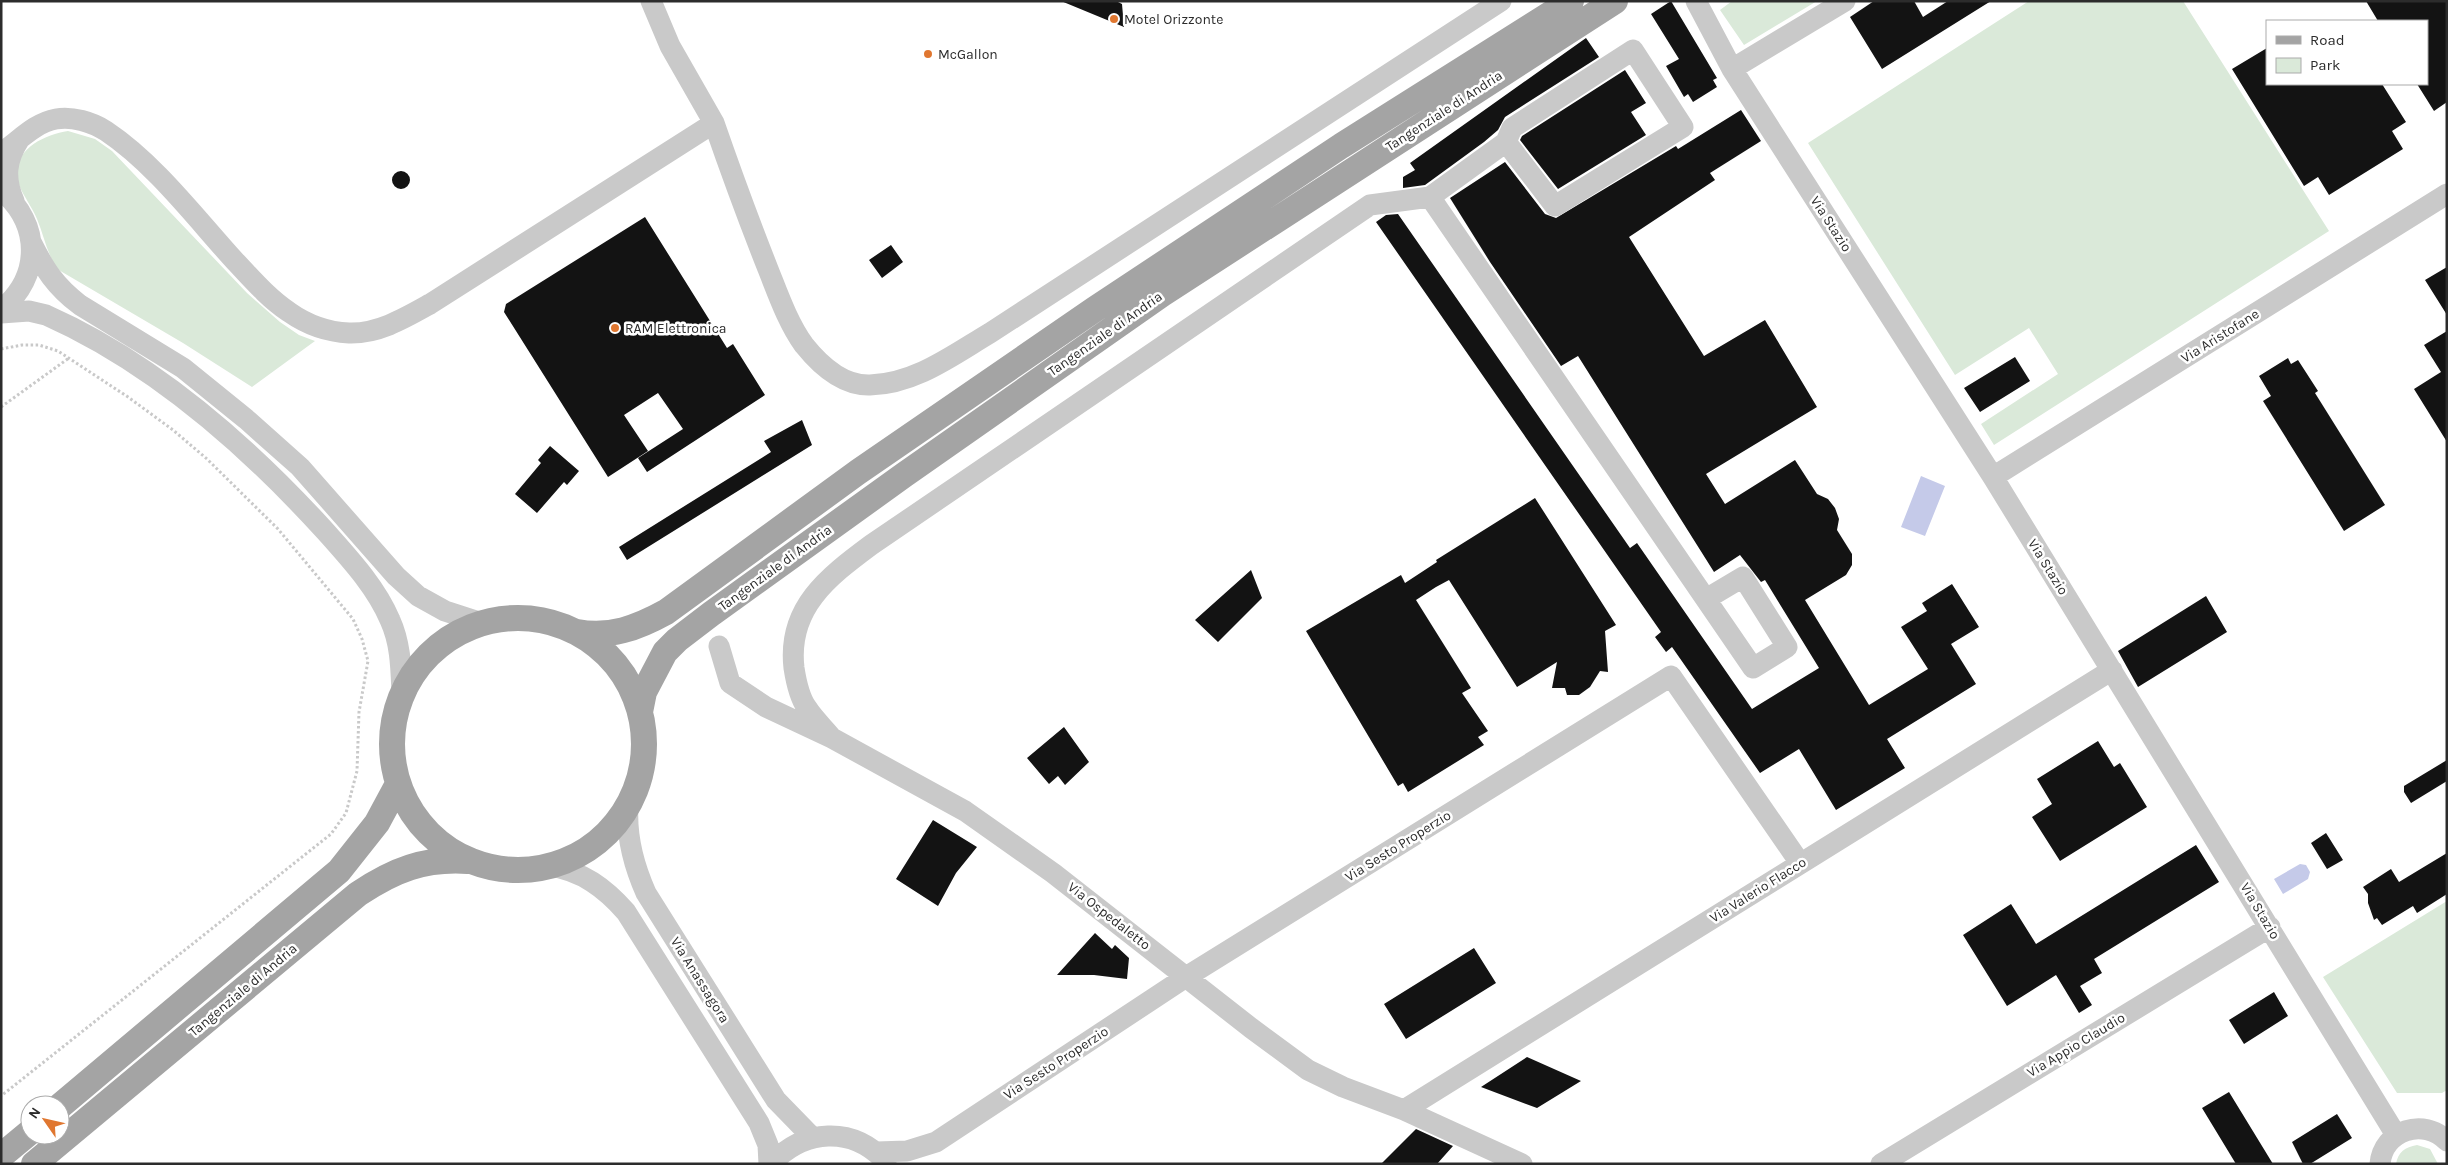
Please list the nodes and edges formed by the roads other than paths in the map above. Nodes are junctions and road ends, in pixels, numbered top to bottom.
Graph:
1 (651, 1) edge
2 (1501, 1) edge
3 (1571, 1) edge
4 (1615, 1) edge
5 (1696, 1) edge
6 (1845, 1) edge
7 (1732, 70) junction
8 (714, 123) junction
9 (20, 140) junction
10 (1506, 142) junction
11 (1, 152) edge
12 (2447, 194) edge
13 (8, 195) edge
14 (1430, 197) junction
15 (31, 242) junction
16 (1, 312) edge
17 (1993, 477) junction
18 (1706, 600) dead end
19 (482, 623) junction
20 (577, 632) junction
21 (719, 646) dead end
22 (2112, 670) junction
23 (402, 695) junction
24 (640, 712) junction
25 (832, 738) junction
26 (398, 784) junction
27 (628, 806) junction
28 (472, 862) junction
29 (1800, 863) junction
30 (550, 866) junction
31 (2270, 927) junction
32 (1186, 977) junction
33 (70, 1098) edge
34 (1404, 1110) junction
35 (2442, 1133) edge
36 (2396, 1135) junction
37 (812, 1137) junction
38 (20, 1140) edge
39 (936, 1142) junction
40 (1, 1156) edge
41 (882, 1158) edge
42 (2379, 1163) edge
43 (34, 1164) edge
44 (770, 1164) edge
45 (919, 1164) edge
46 (1522, 1164) edge
47 (1881, 1164) edge

1 - 8 street
2 - 8 street
3 - 20 main road, Tangenziale di Andria
4 - 24 main road, Tangenziale di Andria
5 - 7 street, Via Stazio
6 - 7 street
7 - 17 street, Via Stazio
8 - 9 street
9 - 11 street
9 - 13 street
10 - 10 street
10 - 14 street
12 - 17 street, Via Aristofane
13 - 15 street
14 - 18 street
14 - 25 street
15 - 16 street
15 - 19 street
16 - 23 street
17 - 22 street, Via Stazio
19 - 20 main road, Tangenziale di Andria
19 - 23 main road, Tangenziale di Andria
20 - 24 main road, Tangenziale di Andria
21 - 25 street, Via Ospedaletto
22 - 29 street, Via Valerio Flacco
22 - 31 street, Via Stazio
23 - 26 main road, Tangenziale di Andria
24 - 27 main road, Tangenziale di Andria
25 - 32 street, Via Ospedaletto
26 - 28 main road, Tangenziale di Andria
26 - 33 main road, Tangenziale di Andria
27 - 30 main road, Tangenziale di Andria
27 - 37 street, Via Anassagora
28 - 30 main road, Tangenziale di Andria
28 - 43 main road, Tangenziale di Andria
29 - 32 street, Via Sesto Properzio
29 - 34 street, Via Valerio Flacco
30 - 44 street, Via Anassagora
31 - 36 street, Via Stazio
31 - 47 street, Via Appio Claudio
32 - 34 street, Via Ospedaletto
32 - 39 street, Via Sesto Properzio
34 - 46 street, Via Ospedaletto
35 - 36 street
36 - 42 street
37 - 41 street
37 - 44 street
38 - 40 main road
39 - 41 street, Via Sesto Properzio
39 - 45 street, Via Sesto Properzio

